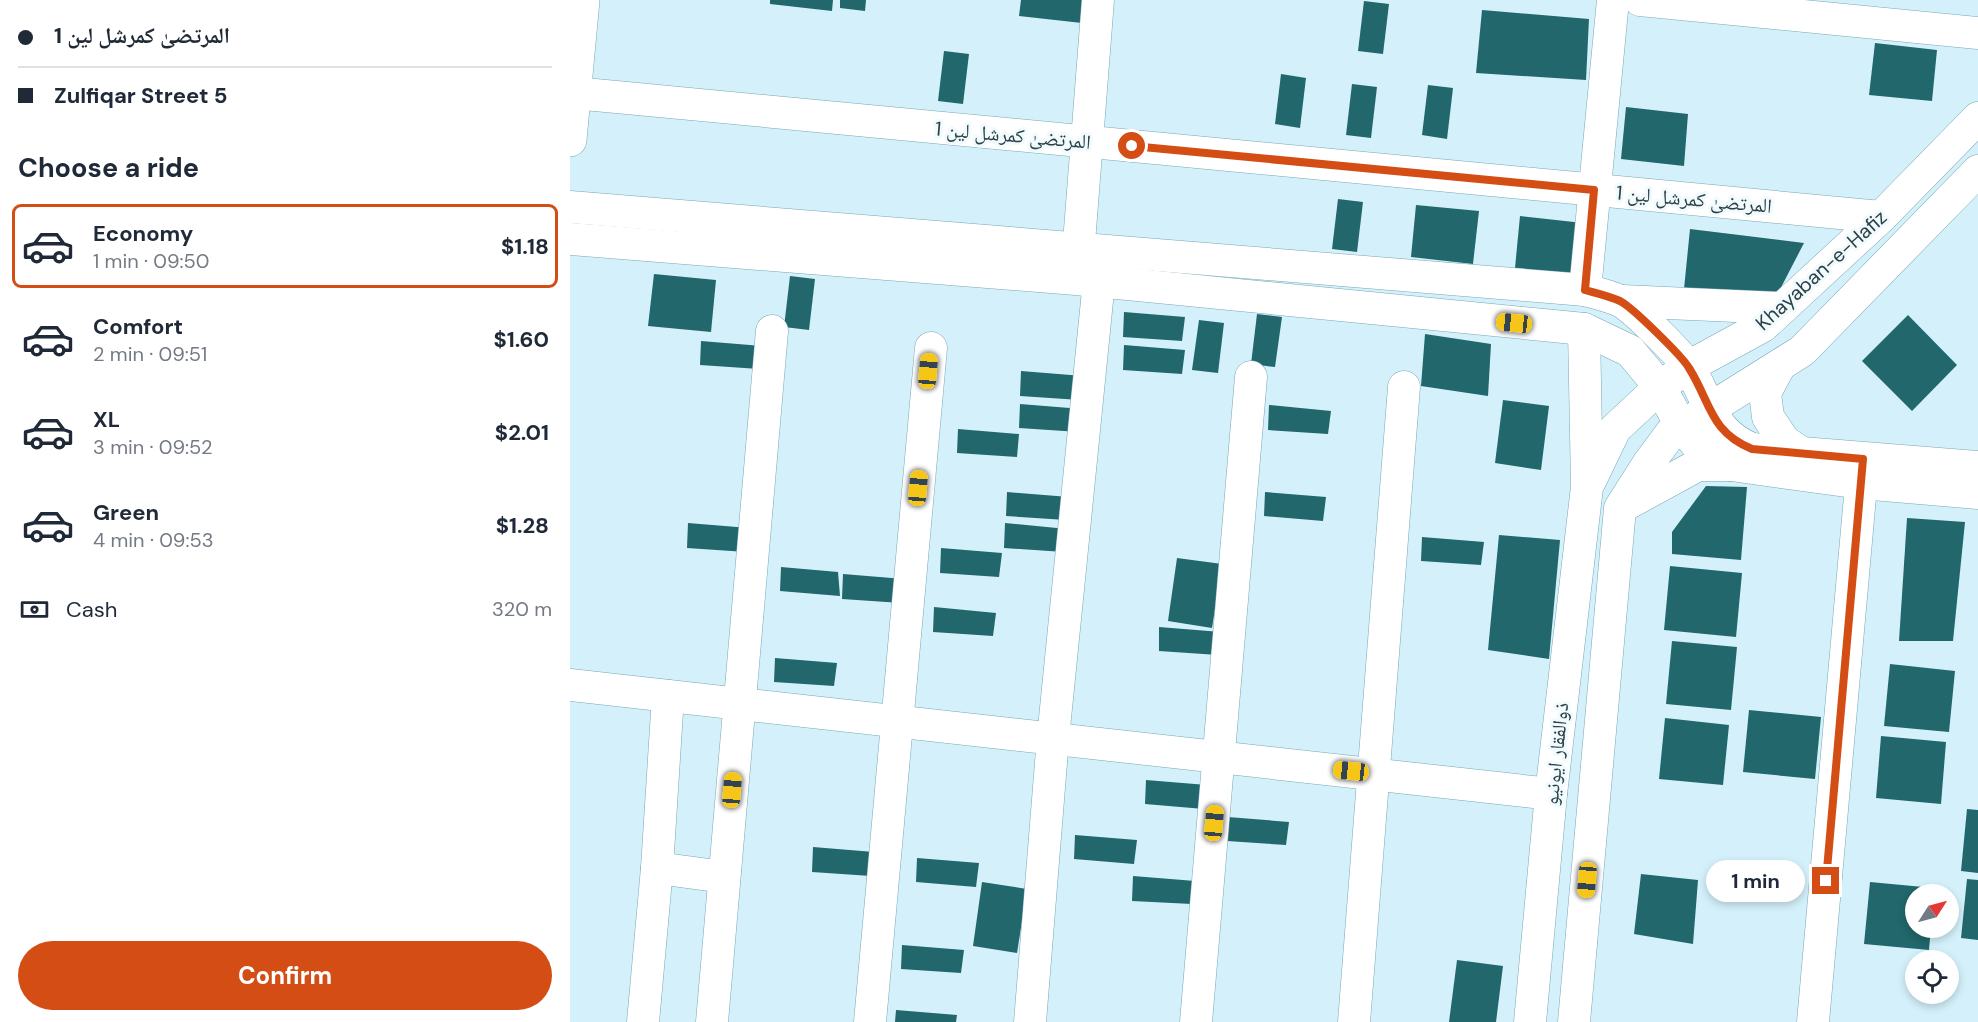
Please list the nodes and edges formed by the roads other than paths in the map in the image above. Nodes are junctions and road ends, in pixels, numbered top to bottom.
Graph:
1 (583, 0) edge
2 (1098, 0) edge
3 (1612, 0) edge
4 (1640, 0) edge
5 (1978, 33) edge
6 (574, 93) junction
7 (1978, 118) edge
8 (570, 140) edge
9 (1085, 142) junction
10 (1978, 171) edge
11 (1594, 190) junction
12 (570, 207) edge
13 (1881, 217) junction
14 (570, 239) edge
15 (1090, 248) junction
16 (1088, 280) junction
17 (1585, 290) junction
18 (1622, 301) junction
19 (1782, 308) junction
20 (1584, 330) junction
21 (772, 331) dead end
22 (931, 348) dead end
23 (1780, 365) junction
24 (1689, 367) junction
25 (1251, 377) dead end
26 (1404, 387) dead end
27 (1660, 387) junction
28 (1710, 408) junction
29 (1681, 426) junction
30 (1731, 465) junction
31 (1803, 465) junction
32 (1978, 468) edge
33 (1862, 471) junction
34 (1587, 487) junction
35 (1978, 493) edge
36 (1620, 508) junction
37 (570, 685) edge
38 (668, 696) junction
39 (740, 704) junction
40 (897, 721) junction
41 (1053, 738) junction
42 (1219, 757) junction
43 (1373, 774) junction
44 (1551, 794) junction
45 (657, 868) junction
46 (724, 878) junction
47 (644, 1022) edge
48 (712, 1022) edge
49 (870, 1022) edge
50 (1030, 1022) edge
51 (1196, 1022) edge
52 (1354, 1022) edge
53 (1530, 1022) edge
54 (1574, 1022) edge
55 (1813, 1022) edge

1 - 6 main road
2 - 9 street
3 - 11 street
4 - 5 street
6 - 8 main road
6 - 9 street, المرتضیٰ کمرشل لین 1
7 - 13 street, Khayaban-e-Hafiz
9 - 11 street, المرتضیٰ کمرشل لین 1
9 - 15 street
10 - 23 street, Khayaban-e-Hafiz
11 - 13 street, المرتضیٰ کمرشل لین 1
11 - 17 street
12 - 15 street
13 - 19 street, Khayaban-e-Hafiz
14 - 16 street
15 - 16 street
15 - 17 street
16 - 20 street
16 - 41 street
17 - 18 street
18 - 19 street
18 - 24 street
19 - 24 street, Khayaban-e-Hafiz
20 - 27 street
20 - 34 street
21 - 39 street
22 - 40 street
23 - 28 street, Khayaban-e-Hafiz
23 - 31 street
24 - 27 street, Khayaban-e-Hafiz
24 - 28 street
25 - 42 street
26 - 43 street
27 - 29 street
27 - 34 street, Khayaban-e-Hafiz
28 - 29 street, Khayaban-e-Hafiz
28 - 31 street
29 - 30 street
29 - 36 street, Khayaban-e-Hafiz
30 - 31 street
30 - 36 street
31 - 33 street
32 - 33 street
33 - 35 street
33 - 55 street
34 - 44 street, ذوالفقار ایونیو
36 - 54 street, ذوالفقار ایونیو
37 - 38 street
38 - 39 street
38 - 45 street
39 - 40 street
39 - 46 street
40 - 41 street
40 - 49 street
41 - 42 street
41 - 50 street
42 - 43 street
42 - 51 street
43 - 44 street
43 - 52 street
44 - 53 street, ذوالفقار ایونیو
45 - 46 street
45 - 47 street
46 - 48 street

